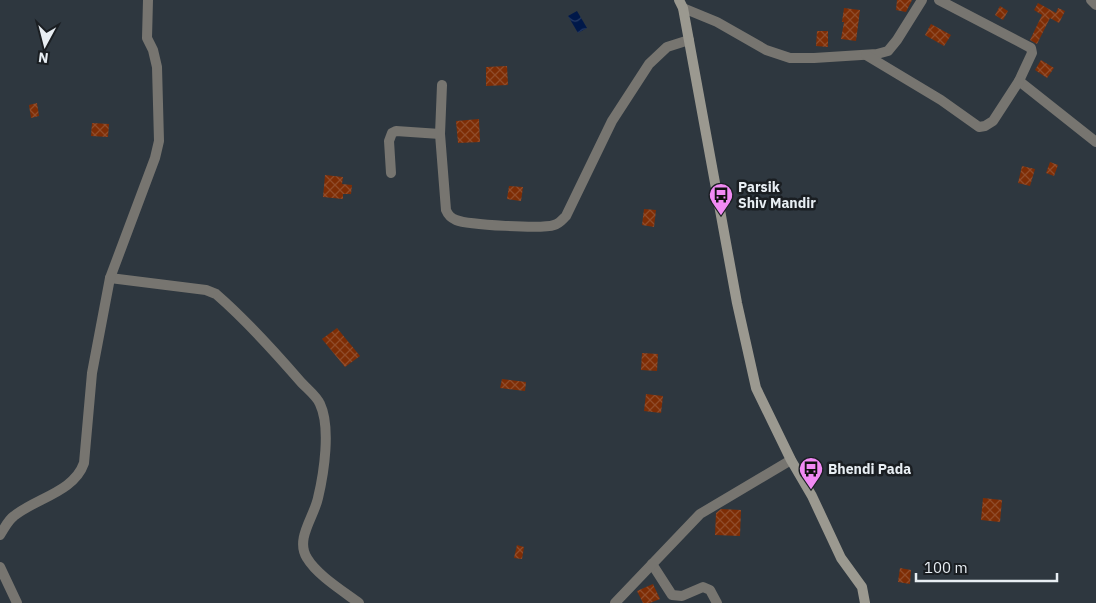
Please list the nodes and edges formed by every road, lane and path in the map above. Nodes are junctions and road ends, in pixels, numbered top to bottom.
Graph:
1 (148, 0) edge
2 (922, 0) edge
3 (939, 0) edge
4 (1090, 0) edge
5 (681, 4) edge
6 (1096, 5) edge
7 (689, 40) junction
8 (866, 55) junction
9 (1019, 81) junction
10 (442, 84) dead end
11 (440, 134) junction
12 (1096, 142) edge
13 (392, 173) dead end
14 (110, 278) junction
15 (791, 460) junction
16 (0, 535) edge
17 (652, 564) junction
18 (0, 567) edge
19 (17, 603) edge
20 (359, 603) edge
21 (615, 603) edge
22 (718, 603) edge
23 (865, 603) edge

1 - 14 street
2 - 8 street
3 - 9 street
4 - 6 street
5 - 7 street
5 - 8 street
7 - 11 street
7 - 15 street
8 - 9 street
9 - 12 street
10 - 11 street
11 - 13 street
14 - 16 street
14 - 20 street
15 - 17 street
15 - 23 street
17 - 21 street
17 - 22 street
18 - 19 street

